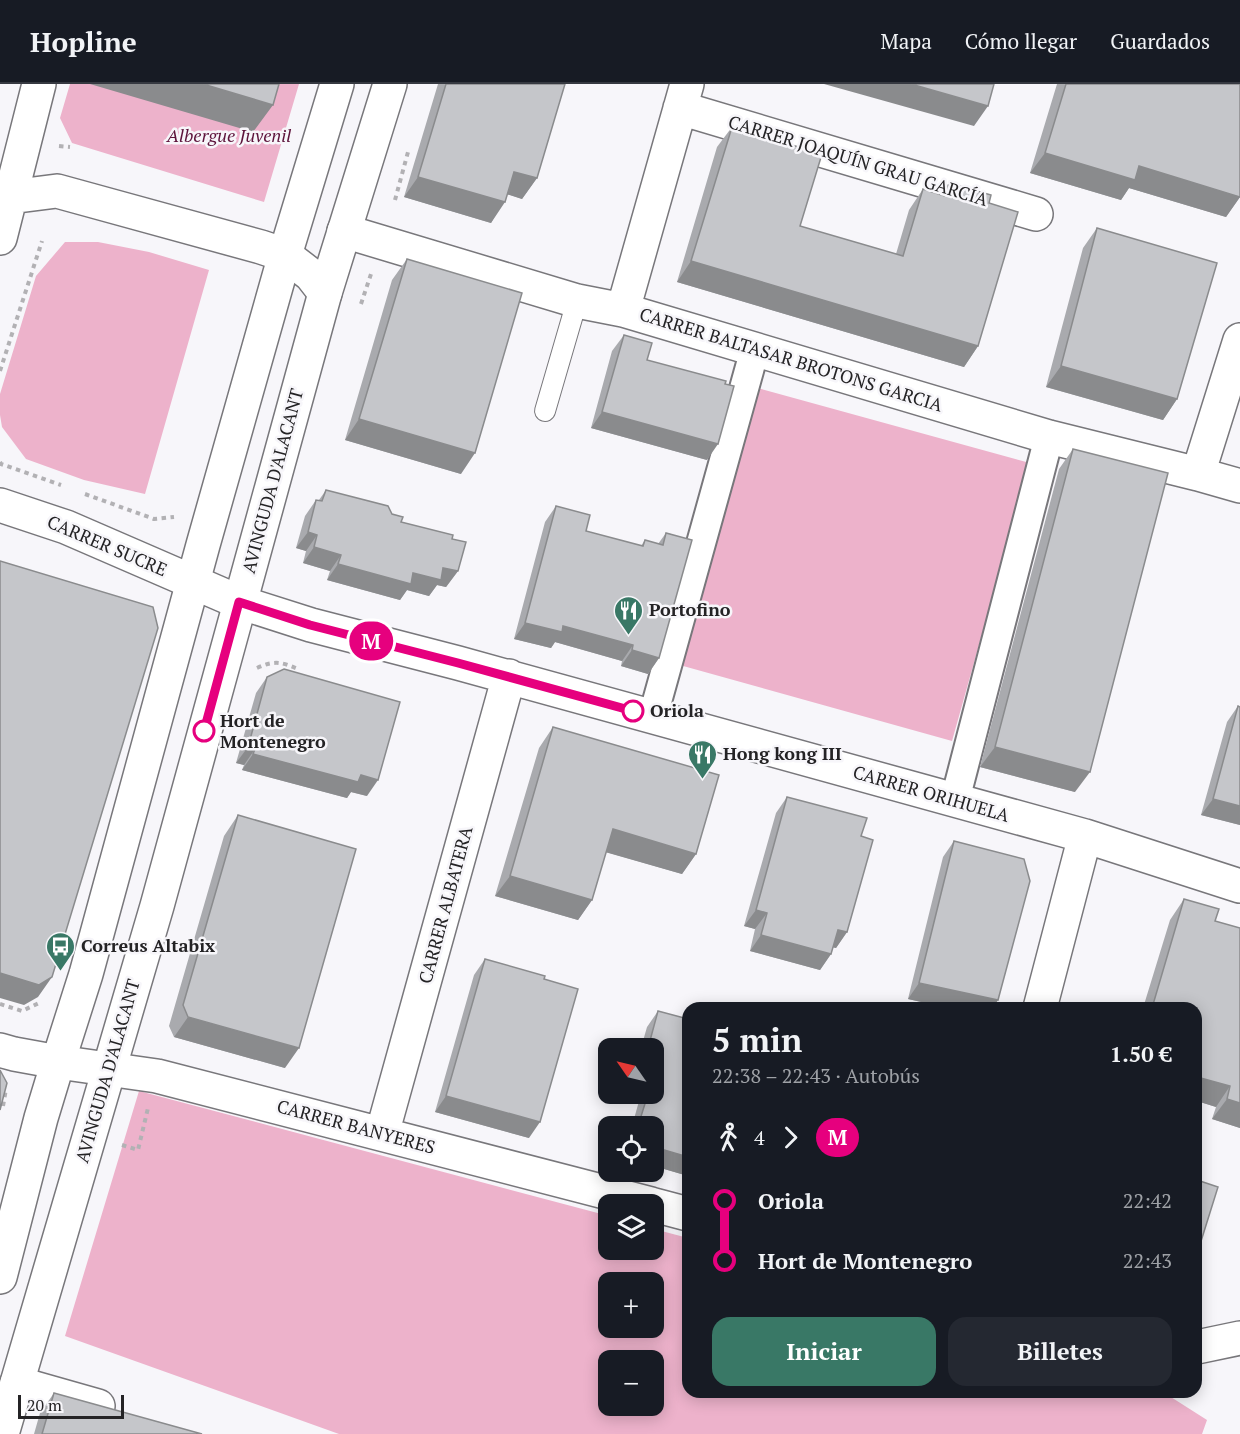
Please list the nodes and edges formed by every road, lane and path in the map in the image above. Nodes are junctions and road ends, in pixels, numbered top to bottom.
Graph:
1 (39, 84) edge
2 (337, 84) edge
3 (390, 84) edge
4 (683, 96) edge
5 (5, 192) edge
6 (1036, 214) dead end
7 (344, 231) junction
8 (0, 238) edge
9 (42, 241) dead end
10 (285, 255) junction
11 (325, 293) junction
12 (577, 301) junction
13 (622, 310) junction
14 (1240, 340) edge
15 (754, 349) junction
16 (0, 371) edge
17 (545, 411) dead end
18 (1049, 437) junction
19 (1198, 474) junction
20 (1240, 486) edge
21 (7, 502) edge
22 (193, 582) junction
23 (239, 602) junction
24 (298, 669) dead end
25 (252, 674) dead end
26 (509, 676) junction
27 (653, 716) junction
28 (955, 800) junction
29 (1085, 836) junction
30 (1240, 886) edge
31 (1042, 1002) edge
32 (0, 1050) edge
33 (58, 1062) junction
34 (109, 1069) junction
35 (0, 1087) edge
36 (150, 1102) dead end
37 (3, 1106) edge
38 (382, 1134) junction
39 (115, 1143) dead end
40 (611, 1194) edge
41 (664, 1208) edge
42 (682, 1212) edge
43 (0, 1277) edge
44 (1240, 1337) edge
45 (1202, 1346) edge
46 (1240, 1348) edge
47 (17, 1383) junction
48 (128, 1415) edge
49 (2, 1434) edge

1 - 5 street
2 - 10 street
3 - 7 street, AVINGUDA D'ALACANT
4 - 6 street, CARRER JOAQUÍN GRAU GARCÍA
4 - 13 street, CARRER JOAQUÍN GRAU GARCÍA
5 - 8 street
5 - 10 street
7 - 11 street, AVINGUDA D'ALACANT
7 - 12 street, CARRER BALTASAR BROTONS GARCIA
9 - 16 path
10 - 11 street
10 - 22 street
11 - 23 street, AVINGUDA D'ALACANT
12 - 13 street, CARRER BALTASAR BROTONS GARCIA
12 - 17 lane
13 - 15 street, CARRER BALTASAR BROTONS GARCIA
14 - 19 street
15 - 18 street, CARRER BALTASAR BROTONS GARCIA
15 - 27 street
18 - 19 street, CARRER BALTASAR BROTONS GARCIA
18 - 28 street
19 - 20 street, CARRER BALTASAR BROTONS GARCIA
21 - 22 street, CARRER SUCRE
22 - 23 street, CARRER SUCRE
22 - 33 street
23 - 26 street, CARRER ORIHUELA
23 - 34 street, AVINGUDA D'ALACANT
24 - 25 path
26 - 27 street, CARRER ORIHUELA
26 - 38 street, CARRER ALBATERA
27 - 28 street, CARRER ORIHUELA
28 - 29 street, CARRER ORIHUELA
29 - 30 street, CARRER ORIHUELA
29 - 31 street
32 - 33 street, CARRER BANYERES
33 - 34 street, CARRER BANYERES
33 - 43 street
34 - 38 street, CARRER BANYERES
34 - 47 street, AVINGUDA D'ALACANT
35 - 37 path
36 - 39 path
38 - 40 street, CARRER BANYERES
41 - 42 street, CARRER BANYERES
44 - 45 street
44 - 46 street
47 - 48 street
47 - 49 street, AVINGUDA D'ALACANT

